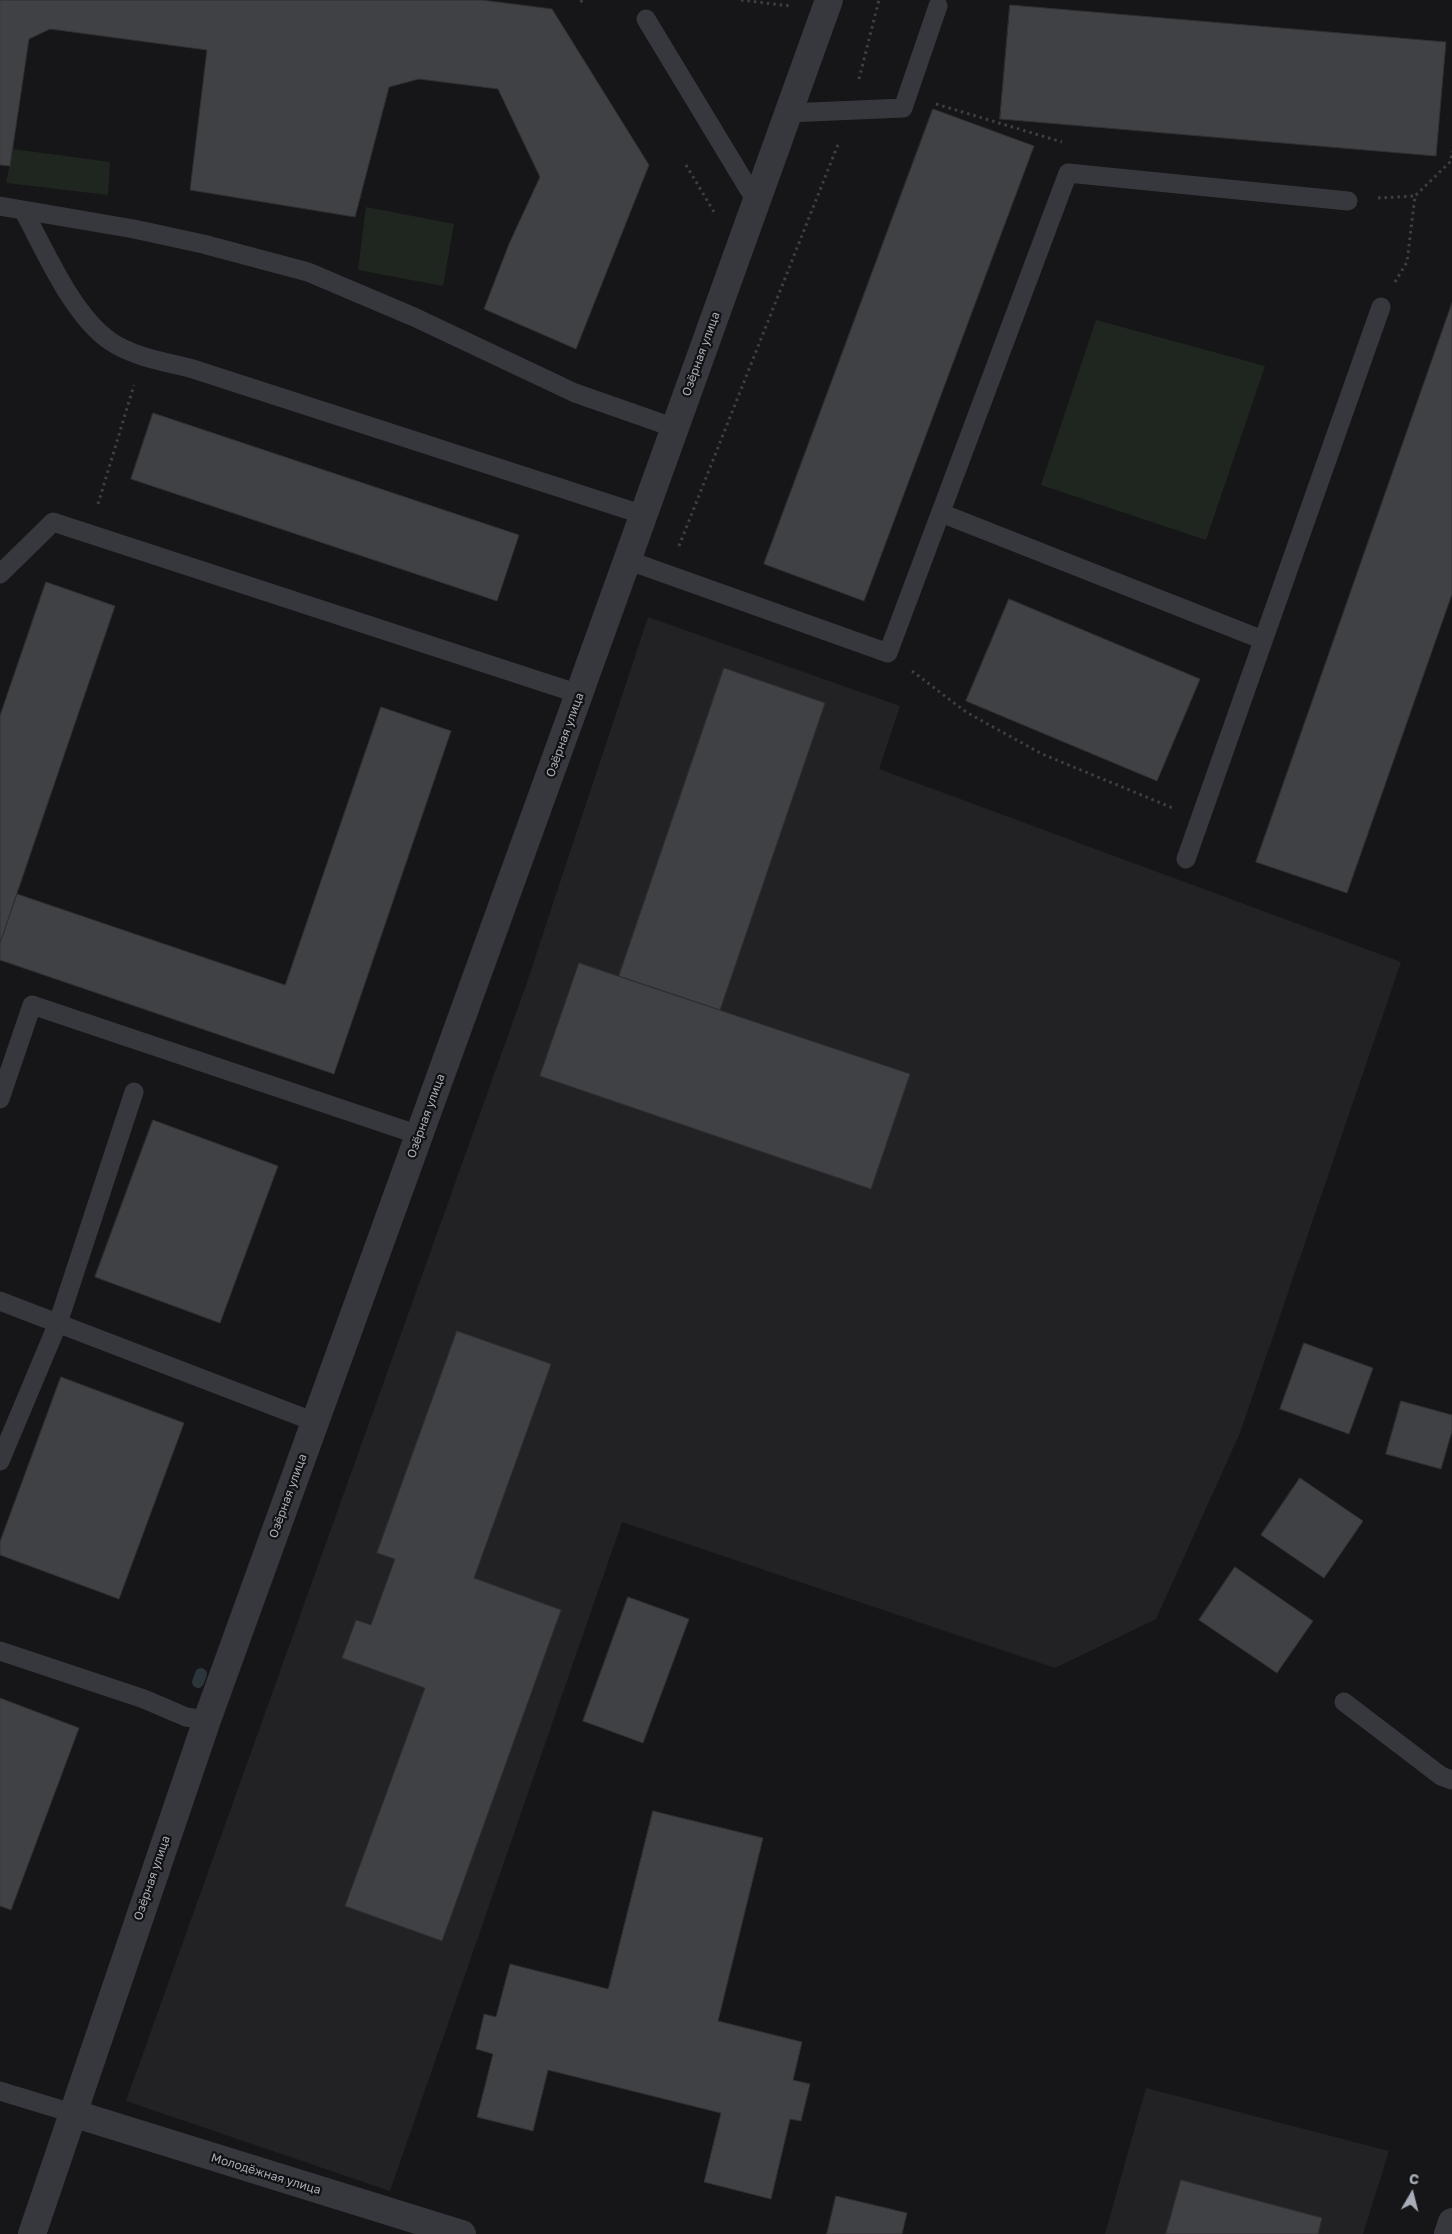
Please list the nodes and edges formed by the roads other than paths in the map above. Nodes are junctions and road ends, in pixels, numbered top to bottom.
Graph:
1 (827, 5) edge
2 (938, 6) dead end
3 (646, 19) dead end
4 (788, 113) junction
5 (1348, 200) road end
6 (756, 201) junction
7 (0, 206) edge
8 (23, 210) junction
9 (1380, 306) road end
10 (675, 428) junction
11 (940, 513) junction
12 (644, 515) junction
13 (627, 560) junction
14 (0, 574) edge
15 (1263, 640) junction
16 (579, 694) junction
17 (1186, 859) dead end
18 (134, 1092) dead end
19 (0, 1100) edge
20 (419, 1135) junction
21 (0, 1301) edge
22 (58, 1323) junction
23 (315, 1422) junction
24 (0, 1461) edge
25 (0, 1651) edge
26 (1344, 1702) dead end
27 (207, 1720) junction
28 (1452, 1780) edge
29 (4, 2096) edge
30 (72, 2113) junction
31 (1452, 2222) edge
32 (32, 2234) edge
33 (462, 2234) edge
34 (1448, 2234) edge

1 - 4 street, Озёрная улица
2 - 4 lane
3 - 6 lane
4 - 6 street, Озёрная улица
5 - 11 lane
6 - 10 street, Озёрная улица
7 - 8 lane
8 - 10 lane
8 - 12 lane
9 - 15 lane
10 - 12 street, Озёрная улица
11 - 13 lane
11 - 15 lane
12 - 13 street, Озёрная улица
13 - 16 street, Озёрная улица
14 - 16 lane
15 - 17 lane
16 - 20 street, Озёрная улица
18 - 22 lane
19 - 20 lane
20 - 23 street, Озёрная улица
21 - 22 lane
22 - 23 lane
22 - 24 lane
23 - 27 street, Озёрная улица
25 - 27 lane
26 - 28 lane
27 - 30 street, Озёрная улица
29 - 30 lane
30 - 32 street, Озёрная улица
30 - 33 street, Молодёжная улица
31 - 34 street

